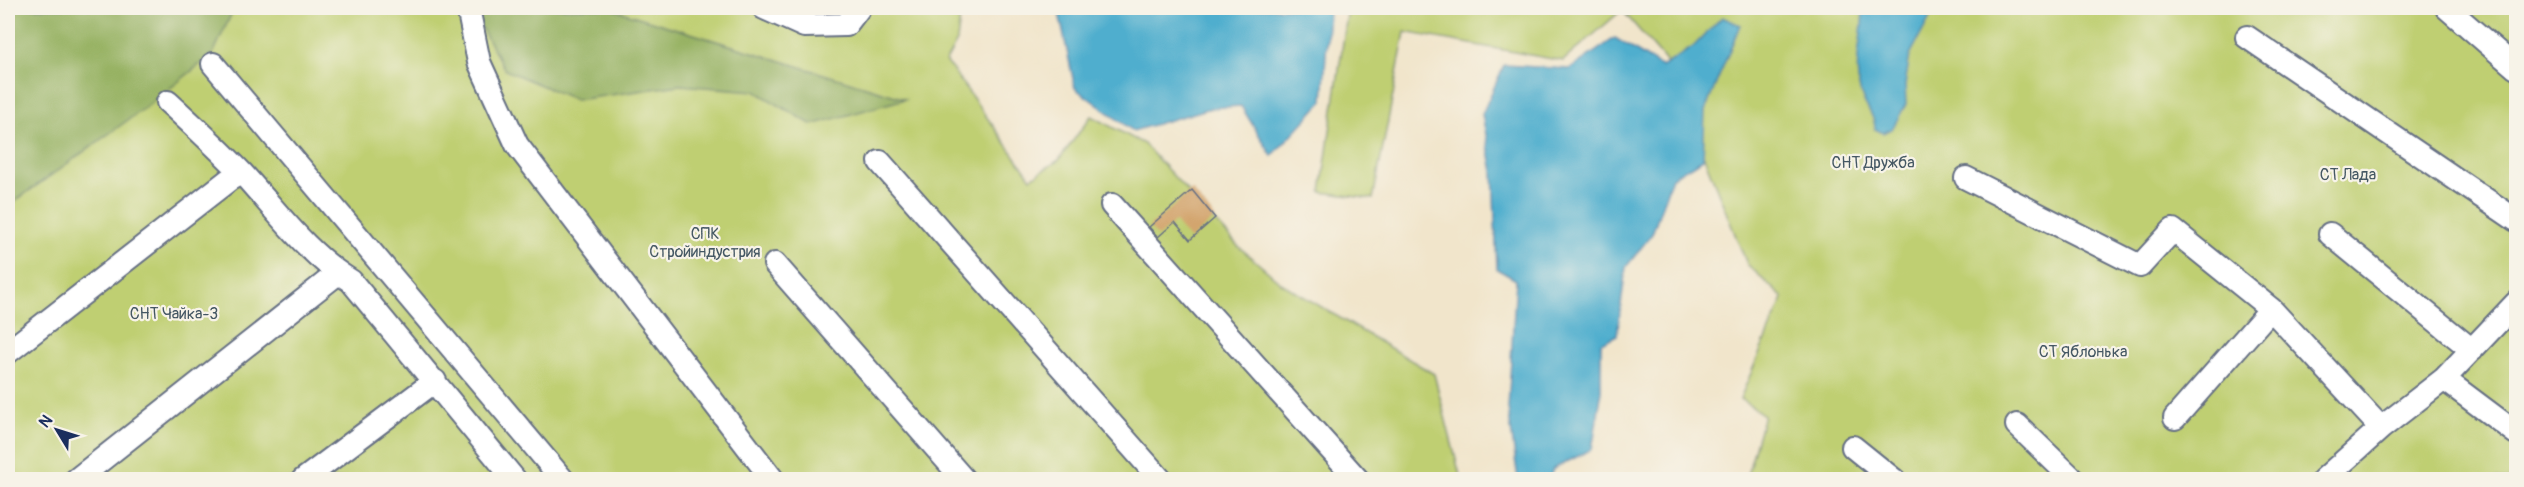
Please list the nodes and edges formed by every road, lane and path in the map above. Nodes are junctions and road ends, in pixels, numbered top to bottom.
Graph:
1 (468, 8) edge
2 (764, 8) edge
3 (859, 8) edge
4 (2447, 8) edge
5 (2247, 37) dead end
6 (213, 64) dead end
7 (2517, 68) edge
8 (168, 102) dead end
9 (880, 162) dead end
10 (242, 173) junction
11 (1966, 178) dead end
12 (1112, 205) dead end
13 (2517, 220) edge
14 (2330, 234) dead end
15 (775, 264) dead end
16 (338, 273) junction
17 (2517, 303) edge
18 (2271, 309) junction
19 (2472, 350) junction
20 (8, 352) edge
21 (2444, 379) junction
22 (435, 381) junction
23 (2175, 418) dead end
24 (2017, 425) dead end
25 (2381, 428) junction
26 (2517, 432) edge
27 (1853, 447) dead end
28 (76, 480) edge
29 (303, 480) edge
30 (515, 480) edge
31 (563, 480) edge
32 (773, 480) edge
33 (964, 480) edge
34 (1161, 480) edge
35 (1358, 480) edge
36 (1894, 480) edge
37 (2074, 480) edge
38 (2323, 480) edge

1 - 32 street
2 - 3 street
4 - 7 street
5 - 13 street
6 - 31 street
8 - 10 street
9 - 34 street
10 - 16 street
10 - 20 street
11 - 18 street
12 - 35 street
14 - 19 street
15 - 33 street
16 - 22 street
16 - 28 street
17 - 19 street
18 - 23 street
18 - 25 street
19 - 21 street
21 - 25 street
21 - 26 street
22 - 29 street
22 - 30 street
24 - 37 street
25 - 38 street
27 - 36 street

